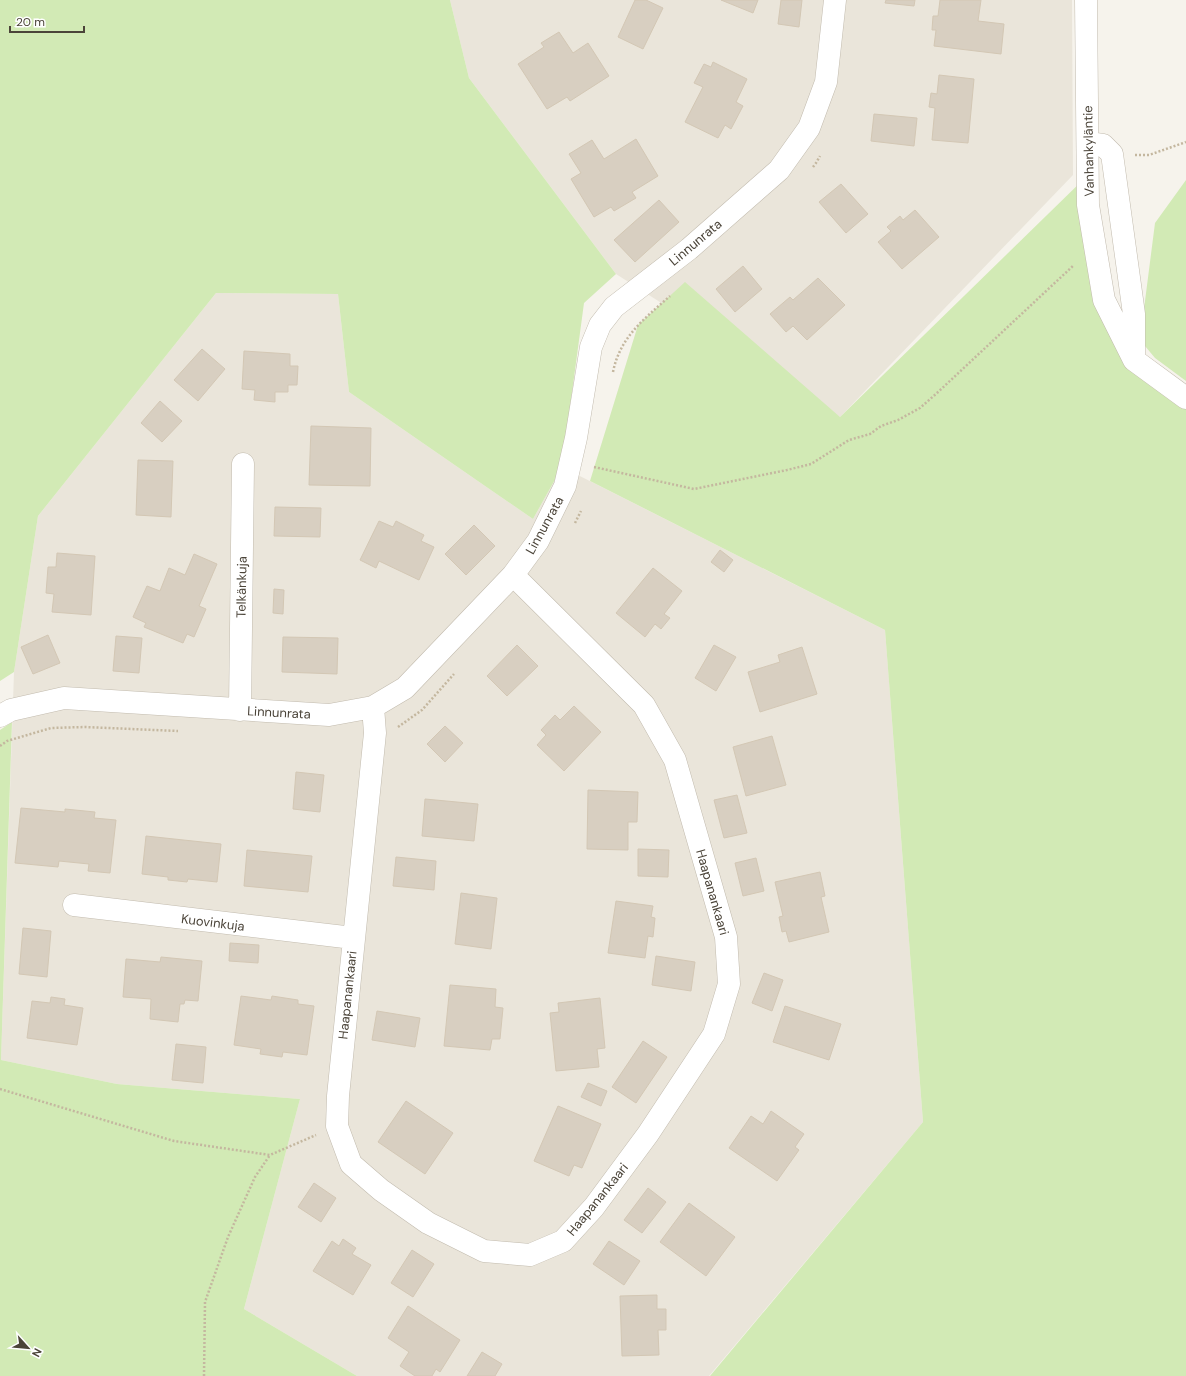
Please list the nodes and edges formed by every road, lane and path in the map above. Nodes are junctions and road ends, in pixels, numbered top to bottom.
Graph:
1 (835, 0) edge
2 (1086, 0) edge
3 (1186, 142) edge
4 (1088, 144) junction
5 (824, 150) dead end
6 (1112, 154) junction
7 (810, 169) dead end
8 (1096, 255) junction
9 (674, 293) dead end
10 (1134, 360) junction
11 (612, 375) dead end
12 (1186, 398) edge
13 (243, 464) dead end
14 (592, 474) dead end
15 (581, 509) dead end
16 (572, 530) dead end
17 (513, 575) junction
18 (459, 668) dead end
19 (373, 707) junction
20 (240, 710) junction
21 (0, 716) edge
22 (179, 731) dead end
23 (375, 733) junction
24 (0, 746) edge
25 (74, 906) dead end
26 (353, 938) junction
27 (0, 1089) edge
28 (337, 1126) junction
29 (270, 1155) junction
30 (204, 1376) edge

1 - 17 street, Linnunrata
2 - 4 street, Vanhankyläntie
3 - 6 path
4 - 6 street
4 - 8 street, Vanhankyläntie
5 - 7 path
6 - 10 street
8 - 10 street, Vanhankyläntie
8 - 14 path
9 - 11 path
10 - 12 street
13 - 20 street, Telkänkuja
15 - 16 path
17 - 19 street, Linnunrata
17 - 28 street, Haapanankaari
18 - 23 path
19 - 20 street, Linnunrata
19 - 23 street, Haapanankaari
20 - 21 street, Linnunrata
22 - 24 path
23 - 26 street, Haapanankaari
25 - 26 street, Kuovinkuja
26 - 28 street, Haapanankaari
27 - 29 path
28 - 29 path
29 - 30 path

